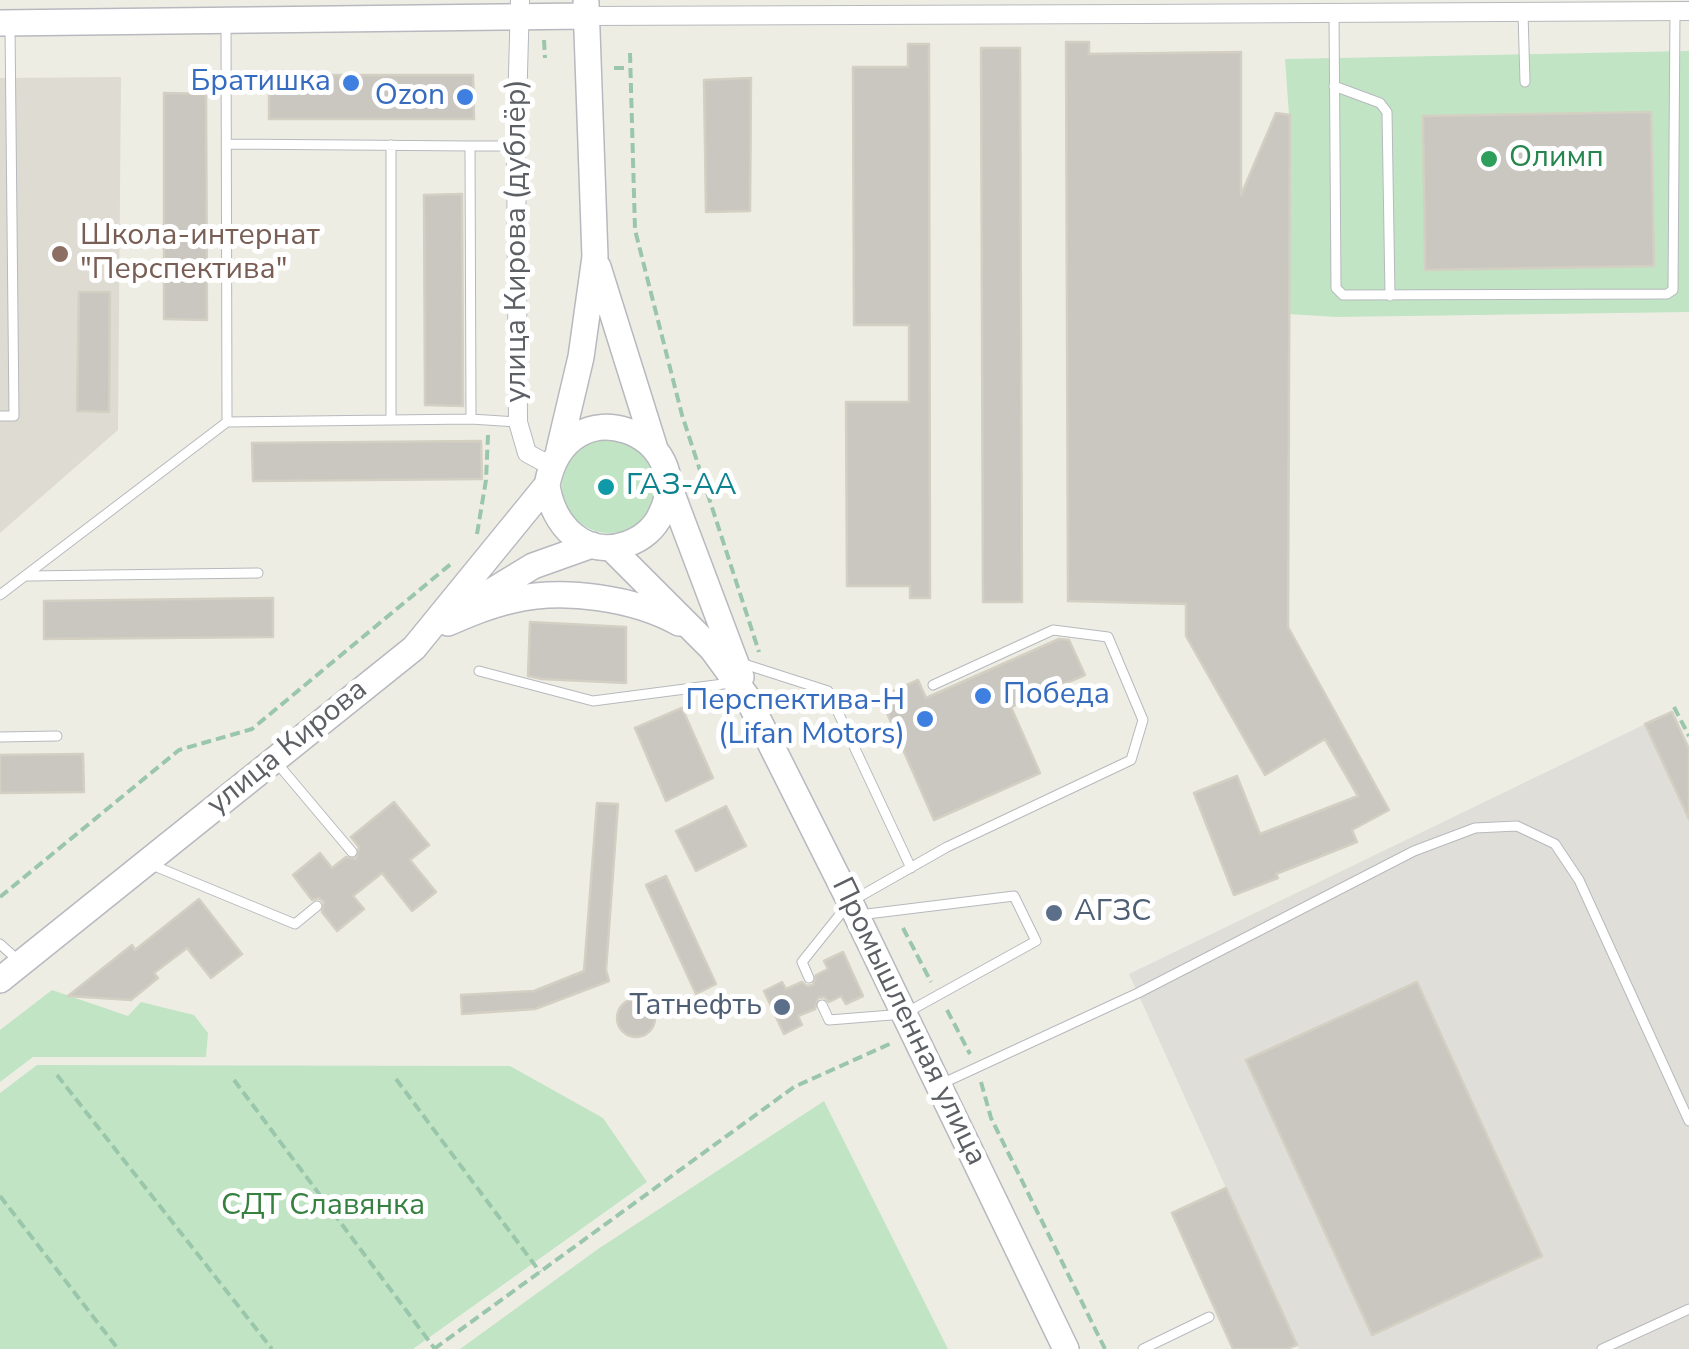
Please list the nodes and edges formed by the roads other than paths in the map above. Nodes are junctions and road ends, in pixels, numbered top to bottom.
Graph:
1 (1109, 6) edge
2 (520, 8) edge
3 (586, 8) edge
4 (775, 9) edge
5 (1682, 11) edge
6 (1523, 12) junction
7 (1334, 13) junction
8 (216, 17) junction
9 (5, 23) edge
10 (1525, 82) dead end
11 (1334, 86) junction
12 (228, 144) junction
13 (391, 145) junction
14 (470, 146) junction
15 (516, 146) junction
16 (595, 257) junction
17 (0, 280) edge
18 (12, 280) junction
19 (1390, 296) junction
20 (0, 416) edge
21 (471, 419) junction
22 (391, 420) junction
23 (227, 422) junction
24 (518, 422) junction
25 (655, 449) junction
26 (552, 467) junction
27 (668, 483) junction
28 (602, 546) junction
29 (258, 573) dead end
30 (25, 576) junction
31 (0, 595) edge
32 (448, 623) junction
33 (693, 630) junction
34 (414, 648) junction
35 (479, 671) dead end
36 (745, 675) junction
37 (933, 685) dead end
38 (57, 736) dead end
39 (0, 737) edge
40 (274, 759) junction
41 (352, 852) dead end
42 (144, 862) junction
43 (910, 868) junction
44 (317, 906) dead end
45 (854, 909) junction
46 (0, 944) edge
47 (21, 962) junction
48 (809, 978) dead end
49 (0, 980) edge
50 (822, 1005) dead end
51 (908, 1024) junction
52 (938, 1085) junction
53 (1689, 1121) edge
54 (1689, 1309) edge
55 (1208, 1317) dead end
56 (1066, 1349) edge
57 (1143, 1349) edge
58 (1602, 1349) edge

1 - 4 street
1 - 7 street
2 - 3 main road
2 - 8 main road
2 - 15 street, улица Кирова (дублёр)
3 - 4 street
3 - 16 main road, улица Кирова
5 - 6 street
5 - 19 lane
6 - 7 street
6 - 10 lane
7 - 11 lane
8 - 9 main road
8 - 12 lane
9 - 18 lane
11 - 19 lane
11 - 19 lane
12 - 13 lane
12 - 23 lane
13 - 14 lane
13 - 22 lane
14 - 15 lane
14 - 21 lane
15 - 24 street, улица Кирова (дублёр)
16 - 25 main road
16 - 26 main road, улица Кирова
17 - 18 lane
18 - 20 lane
21 - 22 lane
21 - 24 lane
22 - 23 lane
23 - 30 lane
24 - 26 street, улица Кирова (дублёр)
25 - 26 main road
25 - 27 main road
26 - 28 main road
26 - 34 main road, улица Кирова
27 - 28 main road
27 - 36 main road
28 - 32 main road
28 - 33 main road
29 - 30 lane
30 - 31 lane
32 - 33 main road
32 - 34 main road
33 - 36 main road
34 - 40 main road, улица Кирова
35 - 36 lane
36 - 43 lane
36 - 45 main road, Промышленная улица
37 - 43 lane
38 - 39 lane
40 - 41 lane
40 - 42 main road, улица Кирова
42 - 44 lane
42 - 47 main road, улица Кирова
43 - 45 lane
45 - 48 lane
45 - 51 main road, Промышленная улица
45 - 51 lane
46 - 47 lane
47 - 49 main road, улица Кирова
50 - 51 lane
51 - 52 main road, Промышленная улица
52 - 53 lane
52 - 56 main road, Промышленная улица
54 - 58 lane
55 - 57 lane

